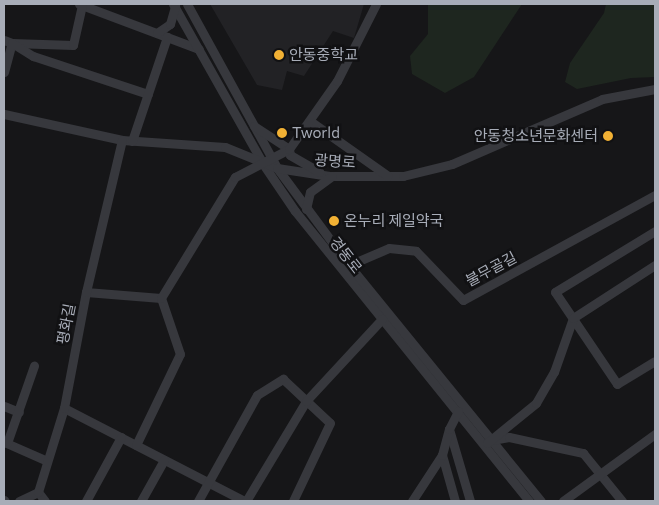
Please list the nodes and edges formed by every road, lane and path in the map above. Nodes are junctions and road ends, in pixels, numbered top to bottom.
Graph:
1 (81, 4) edge
2 (187, 4) edge
3 (376, 4) edge
4 (174, 5) edge
5 (157, 33) junction
6 (167, 37) junction
7 (8, 41) edge
8 (199, 49) junction
9 (4, 72) edge
10 (655, 88) edge
11 (148, 94) junction
12 (4, 114) edge
13 (310, 120) junction
14 (251, 123) junction
15 (127, 140) junction
16 (289, 149) junction
17 (267, 161) junction
18 (277, 168) junction
19 (330, 176) junction
20 (388, 176) junction
21 (655, 195) edge
22 (306, 209) junction
23 (655, 231) edge
24 (349, 266) junction
25 (655, 266) edge
26 (86, 292) junction
27 (160, 298) junction
28 (573, 318) junction
29 (382, 319) junction
30 (655, 361) edge
31 (34, 366) dead end
32 (306, 401) junction
33 (4, 406) edge
34 (64, 408) junction
35 (458, 411) junction
36 (19, 412) junction
37 (449, 429) junction
38 (655, 434) edge
39 (121, 437) junction
40 (488, 442) junction
41 (5, 443) edge
42 (136, 445) junction
43 (442, 455) junction
44 (164, 460) junction
45 (47, 461) junction
46 (600, 474) junction
47 (209, 483) junction
48 (38, 492) junction
49 (18, 501) edge
50 (45, 501) edge
51 (86, 501) edge
52 (140, 501) edge
53 (198, 501) edge
54 (245, 501) edge
55 (293, 501) edge
56 (412, 501) edge
57 (455, 501) edge
58 (470, 501) edge
59 (529, 501) edge
60 (541, 501) edge
61 (563, 501) edge
62 (622, 501) edge

1 - 5 street
1 - 7 street
2 - 14 street, 경동로
3 - 13 street
4 - 5 street
4 - 8 street, 경동로
5 - 6 street
6 - 8 street
6 - 11 street, 평화길
7 - 9 street
7 - 11 street
8 - 17 street, 경동로
10 - 20 street, 광명로
11 - 15 street, 평화길
12 - 15 street, 광명로
13 - 16 street
13 - 20 street
14 - 16 street
14 - 17 street, 경동로
15 - 17 street, 광명로
15 - 26 street, 평화길
16 - 17 street
16 - 19 street
17 - 18 street, 광명로
17 - 27 street
17 - 29 street, 경동로
18 - 19 street, 광명로
18 - 22 street, 경동로
19 - 20 street, 광명로
19 - 22 street
21 - 24 street, 불무골길
22 - 24 street, 경동로
23 - 28 street
24 - 40 street, 경동로
25 - 28 street
26 - 27 street
26 - 34 street, 평화길
27 - 42 street
28 - 30 street
28 - 40 street
29 - 32 street
29 - 35 street, 경동로
31 - 36 street
32 - 47 street
32 - 54 street
32 - 55 street
33 - 36 street
34 - 39 street
34 - 45 street, 평화길
35 - 37 street
35 - 40 street, 경동로
36 - 41 street
37 - 43 street
37 - 58 street
38 - 46 street
39 - 42 street
39 - 51 street
40 - 46 street
40 - 59 street, 경동로
40 - 60 street, 경동로
41 - 45 street
42 - 44 street
43 - 56 street
43 - 57 street
44 - 47 street
44 - 52 street
45 - 48 street, 평화길
46 - 61 street
46 - 62 street
47 - 53 street
47 - 54 street
48 - 49 street
48 - 50 street

